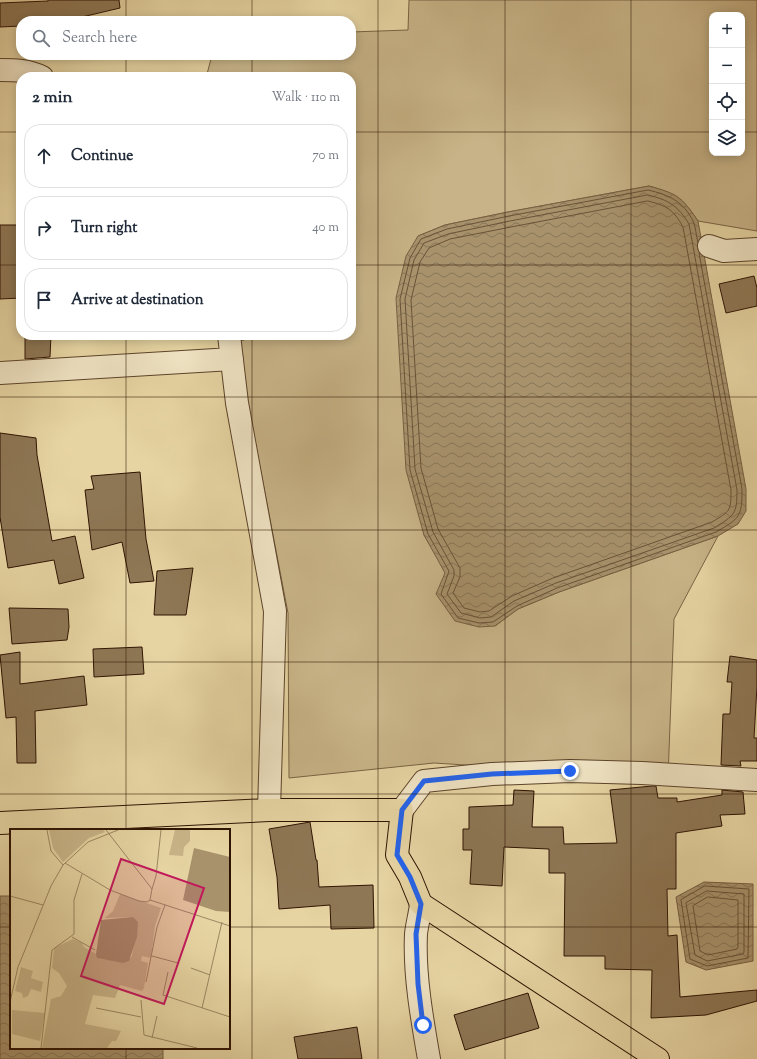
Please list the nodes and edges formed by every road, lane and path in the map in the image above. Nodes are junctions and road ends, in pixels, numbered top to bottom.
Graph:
1 (0, 70) edge
2 (31, 72) edge
3 (709, 246) dead end
4 (757, 249) edge
5 (230, 340) edge
6 (232, 359) junction
7 (0, 373) edge
8 (757, 780) edge
9 (269, 810) junction
10 (402, 810) junction
11 (0, 823) edge
12 (421, 904) junction
13 (429, 1059) edge
14 (658, 1059) edge

1 - 2 street
3 - 4 street
5 - 6 street
6 - 7 street
6 - 9 street
8 - 10 street
9 - 10 main road
9 - 11 main road
10 - 12 main road
12 - 13 street
12 - 14 main road

